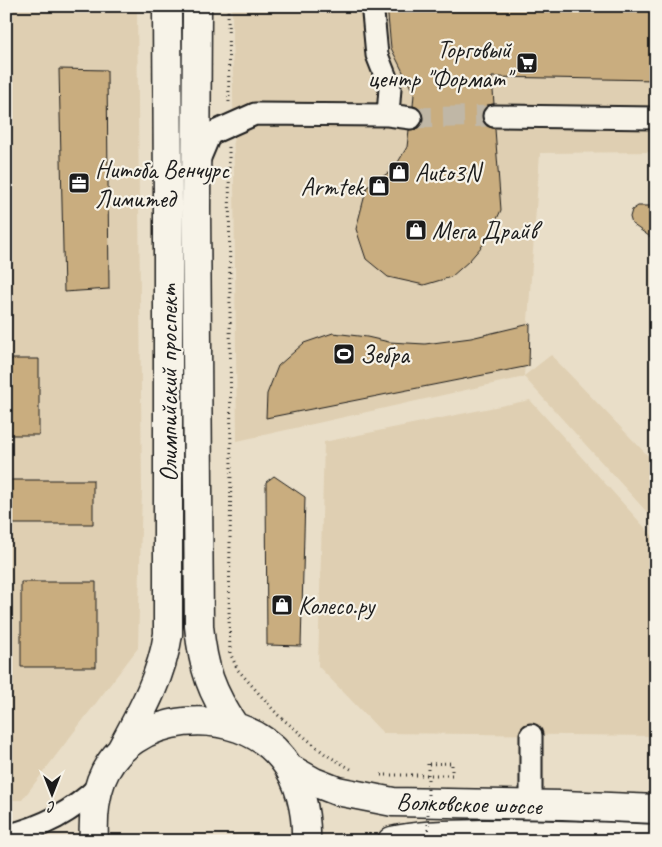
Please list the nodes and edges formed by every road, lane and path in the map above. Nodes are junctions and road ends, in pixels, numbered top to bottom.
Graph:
1 (166, 6) edge
2 (197, 6) edge
3 (228, 6) edge
4 (375, 6) edge
5 (388, 115) junction
6 (494, 116) tunnel mouth
7 (411, 118) tunnel mouth
8 (656, 118) edge
9 (229, 126) junction
10 (196, 168) junction
11 (235, 727) junction
12 (531, 734) dead end
13 (121, 750) junction
14 (288, 768) junction
15 (352, 770) dead end
16 (375, 774) dead end
17 (100, 786) junction
18 (531, 805) junction
19 (656, 810) edge
20 (6, 836) edge
21 (605, 839) edge
22 (656, 839) edge
23 (94, 841) edge
24 (306, 841) edge
25 (392, 841) edge
26 (428, 841) edge

1 - 13 main road, Олимпийский проспект
2 - 10 main road, Олимпийский проспект
3 - 9 path
4 - 5 street
5 - 7 street
5 - 9 street
6 - 8 street
9 - 10 street
9 - 15 path
10 - 11 main road, Олимпийский проспект
11 - 13 main road
11 - 14 main road
12 - 18 street
13 - 17 main road
14 - 18 main road, Волковское шоссе
14 - 24 main road
16 - 26 path, bridge
17 - 20 street
17 - 23 main road
18 - 19 main road, Волковское шоссе
21 - 22 main road, Волковское шоссе
21 - 25 main road, Волковское шоссе

